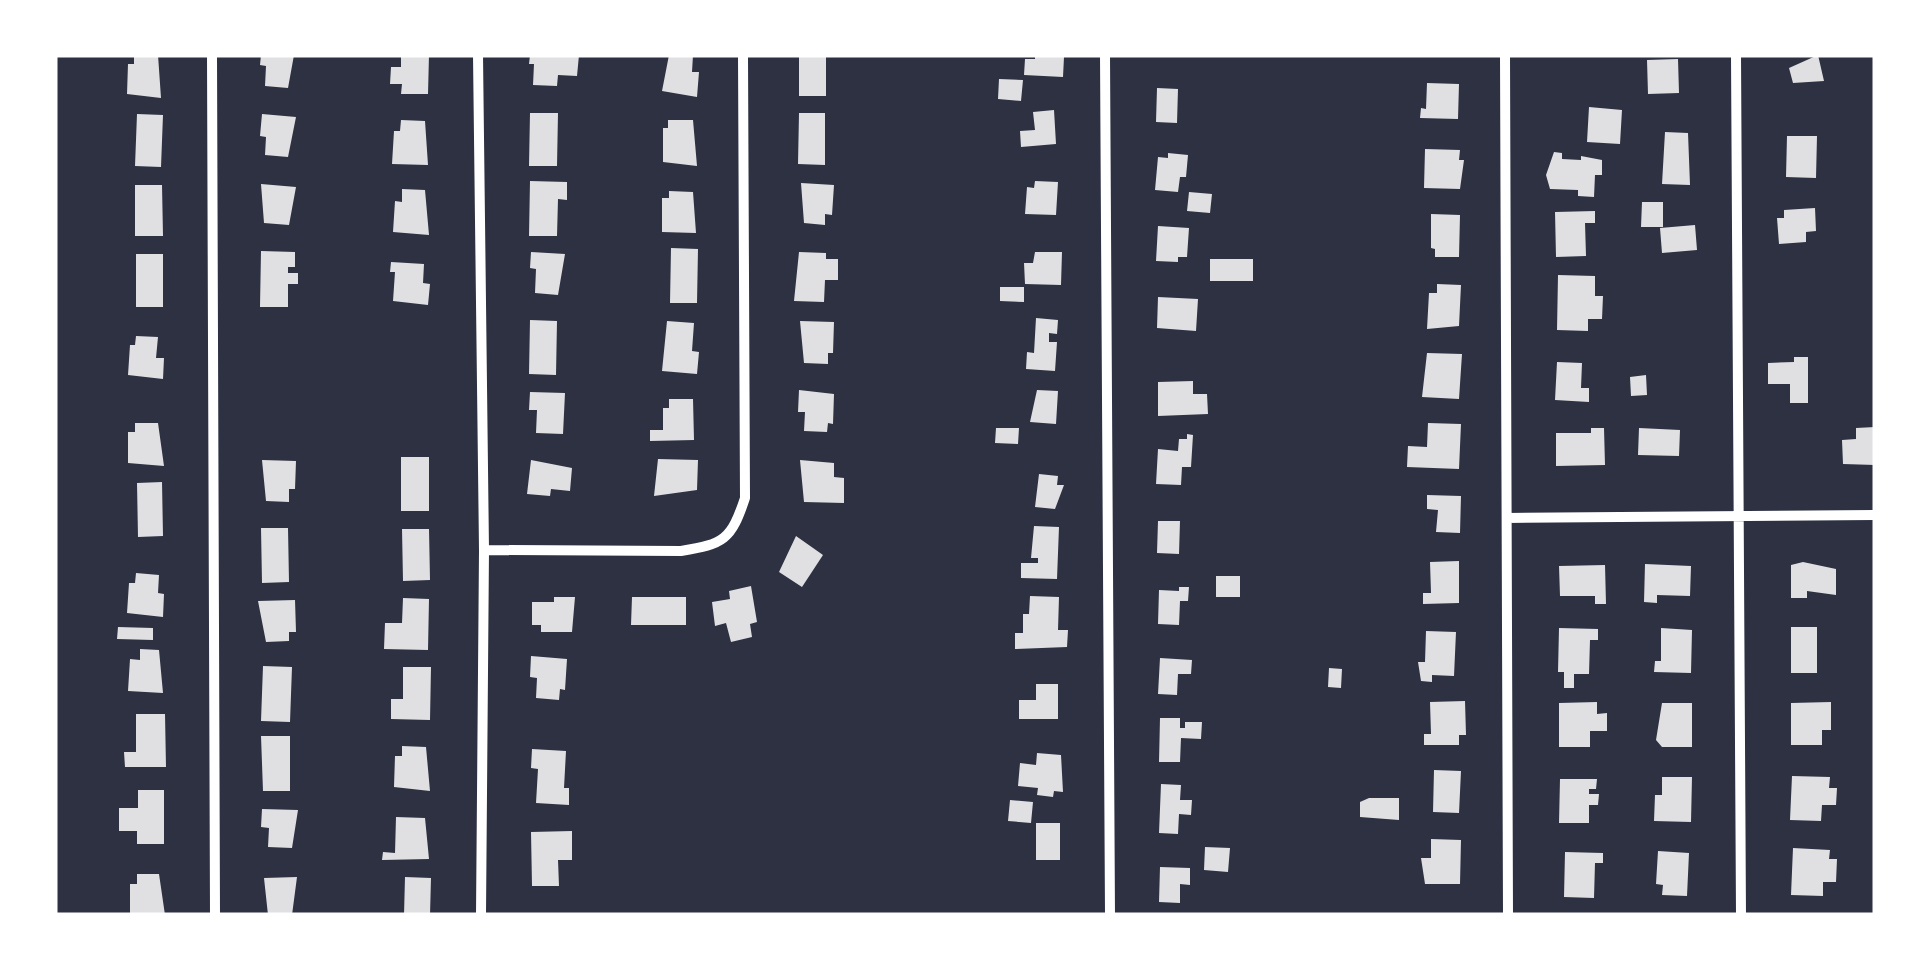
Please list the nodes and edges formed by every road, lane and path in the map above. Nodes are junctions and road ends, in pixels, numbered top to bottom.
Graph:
1 (212, 55) edge
2 (478, 55) edge
3 (742, 55) edge
4 (1105, 55) edge
5 (1505, 55) edge
6 (1736, 55) edge
7 (1875, 515) edge
8 (1738, 516) junction
9 (1507, 518) junction
10 (484, 550) junction
11 (215, 915) edge
12 (481, 915) edge
13 (1110, 915) edge
14 (1508, 915) edge
15 (1741, 915) edge

1 - 11 street
2 - 10 street
3 - 10 street
4 - 13 street
5 - 9 street
6 - 8 street
7 - 8 street
8 - 9 street
8 - 15 street
9 - 14 street
10 - 12 street

